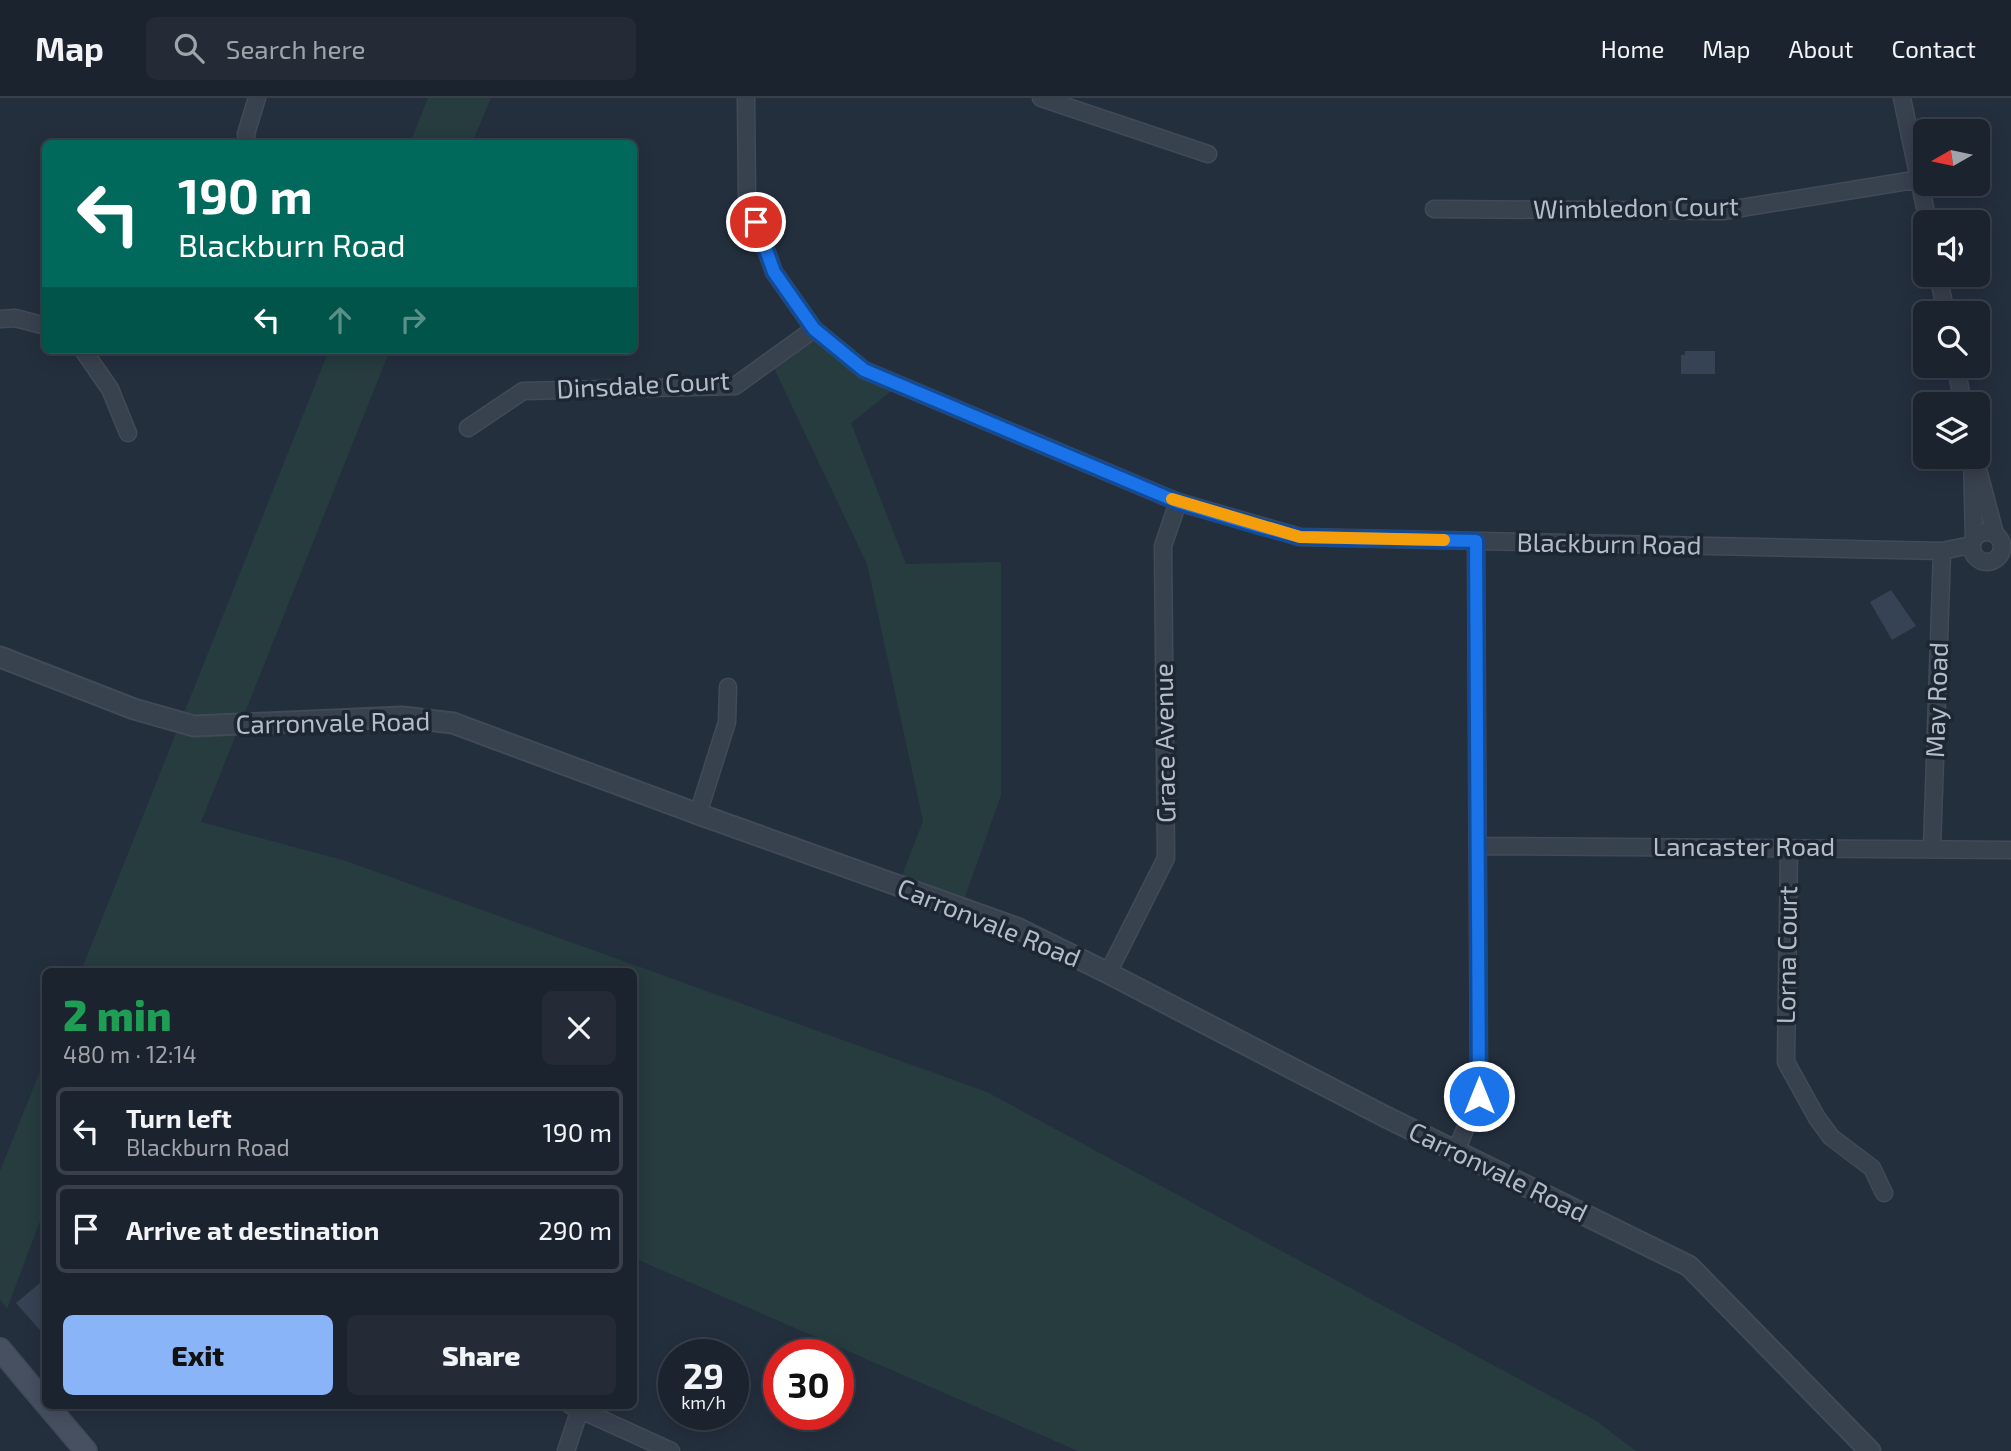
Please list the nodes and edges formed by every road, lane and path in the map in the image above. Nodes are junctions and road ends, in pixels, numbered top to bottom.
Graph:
1 (257, 98) edge
2 (746, 98) edge
3 (1041, 98) edge
4 (1902, 98) edge
5 (247, 140) edge
6 (1913, 148) edge
7 (1208, 154) dead end
8 (1913, 180) edge
9 (1434, 209) dead end
10 (0, 319) edge
11 (42, 325) edge
12 (814, 329) junction
13 (86, 354) edge
14 (468, 428) dead end
15 (128, 433) dead end
16 (1973, 469) edge
17 (1977, 469) edge
18 (1178, 502) junction
19 (2002, 537) edge
20 (1476, 541) junction
21 (1973, 542) junction
22 (1942, 551) junction
23 (2006, 555) edge
24 (1979, 561) junction
25 (0, 657) edge
26 (729, 687) dead end
27 (698, 814) junction
28 (1478, 846) junction
29 (1789, 848) junction
30 (1932, 848) junction
31 (2011, 850) edge
32 (1108, 973) junction
33 (1456, 1151) junction
34 (1884, 1193) dead end
35 (0, 1349) edge
36 (42, 1396) edge
37 (54, 1409) edge
38 (575, 1409) edge
39 (579, 1409) edge
40 (86, 1451) edge
41 (566, 1451) edge
42 (671, 1451) edge
43 (1870, 1451) edge

1 - 5 street
2 - 12 street, Blackburn Road
3 - 7 street
4 - 6 street
8 - 9 street, Wimbledon Court
10 - 11 street
12 - 14 street, Dinsdale Court
12 - 18 street, Blackburn Road
13 - 15 street
16 - 21 street
17 - 19 street
18 - 20 street, Blackburn Road
18 - 32 street, Grace Avenue
19 - 21 street, Blackburn Road
19 - 23 street
20 - 22 street, Blackburn Road
20 - 28 street
21 - 22 street, Blackburn Road
21 - 24 street
22 - 24 street, Blackburn Road
22 - 30 street, May Road
23 - 24 street
25 - 27 street, Carronvale Road
26 - 27 street
27 - 32 street, Carronvale Road
28 - 29 street, Lancaster Road
28 - 33 street
29 - 30 street, Lancaster Road
29 - 34 street, Lorna Court
30 - 31 street, Lancaster Road
32 - 33 street, Carronvale Road
33 - 43 street, Carronvale Road
35 - 36 main road
37 - 40 main road
38 - 41 street
39 - 42 street

